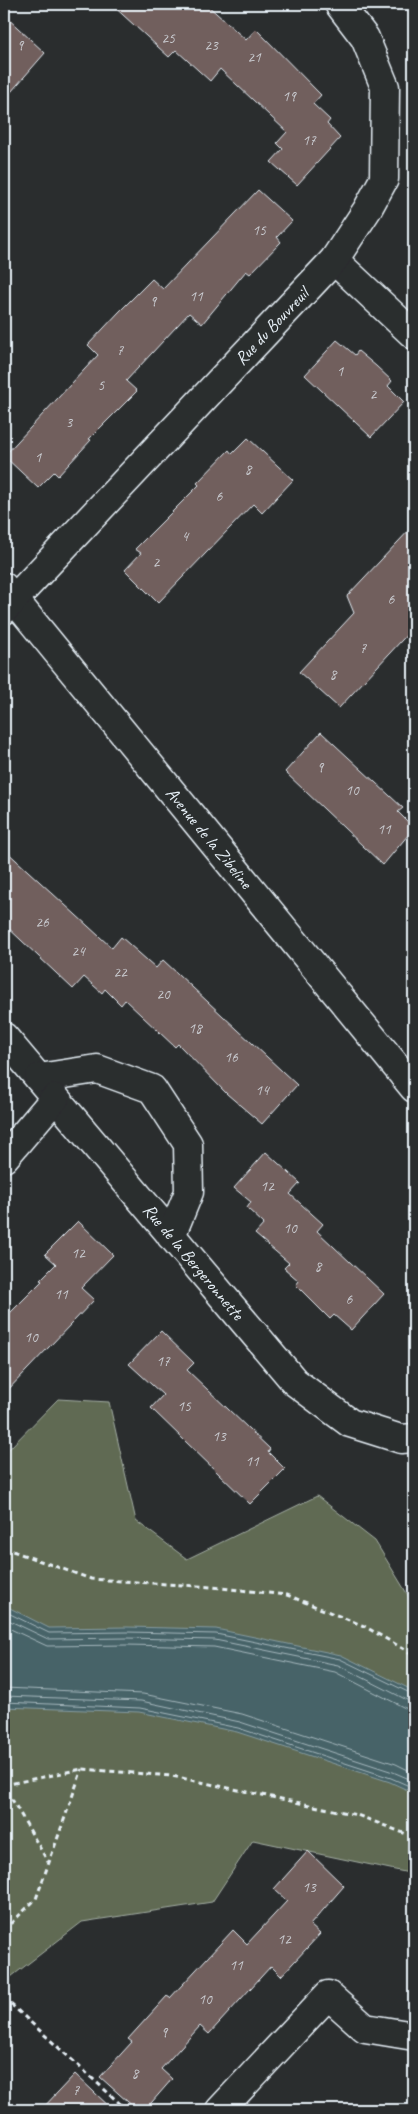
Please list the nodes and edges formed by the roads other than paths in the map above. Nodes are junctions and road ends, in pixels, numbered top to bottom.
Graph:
1 (339, 4) edge
2 (334, 260) junction
3 (414, 335) edge
4 (7, 599) edge
5 (4, 1037) edge
6 (47, 1088) junction
7 (414, 1088) edge
8 (4, 1158) edge
9 (171, 1236) junction
10 (414, 1438) edge
11 (414, 2036) edge
12 (220, 2110) edge

1 - 2 street, Rue du Bouvreuil
2 - 3 street
2 - 4 street, Rue du Bouvreuil
4 - 7 street, Avenue de la Zibeline
5 - 6 street, Rue de la Bergeronnette
6 - 8 street
6 - 9 street, Rue de la Bergeronnette
6 - 9 street
9 - 10 street, Rue de la Bergeronnette
11 - 12 street

